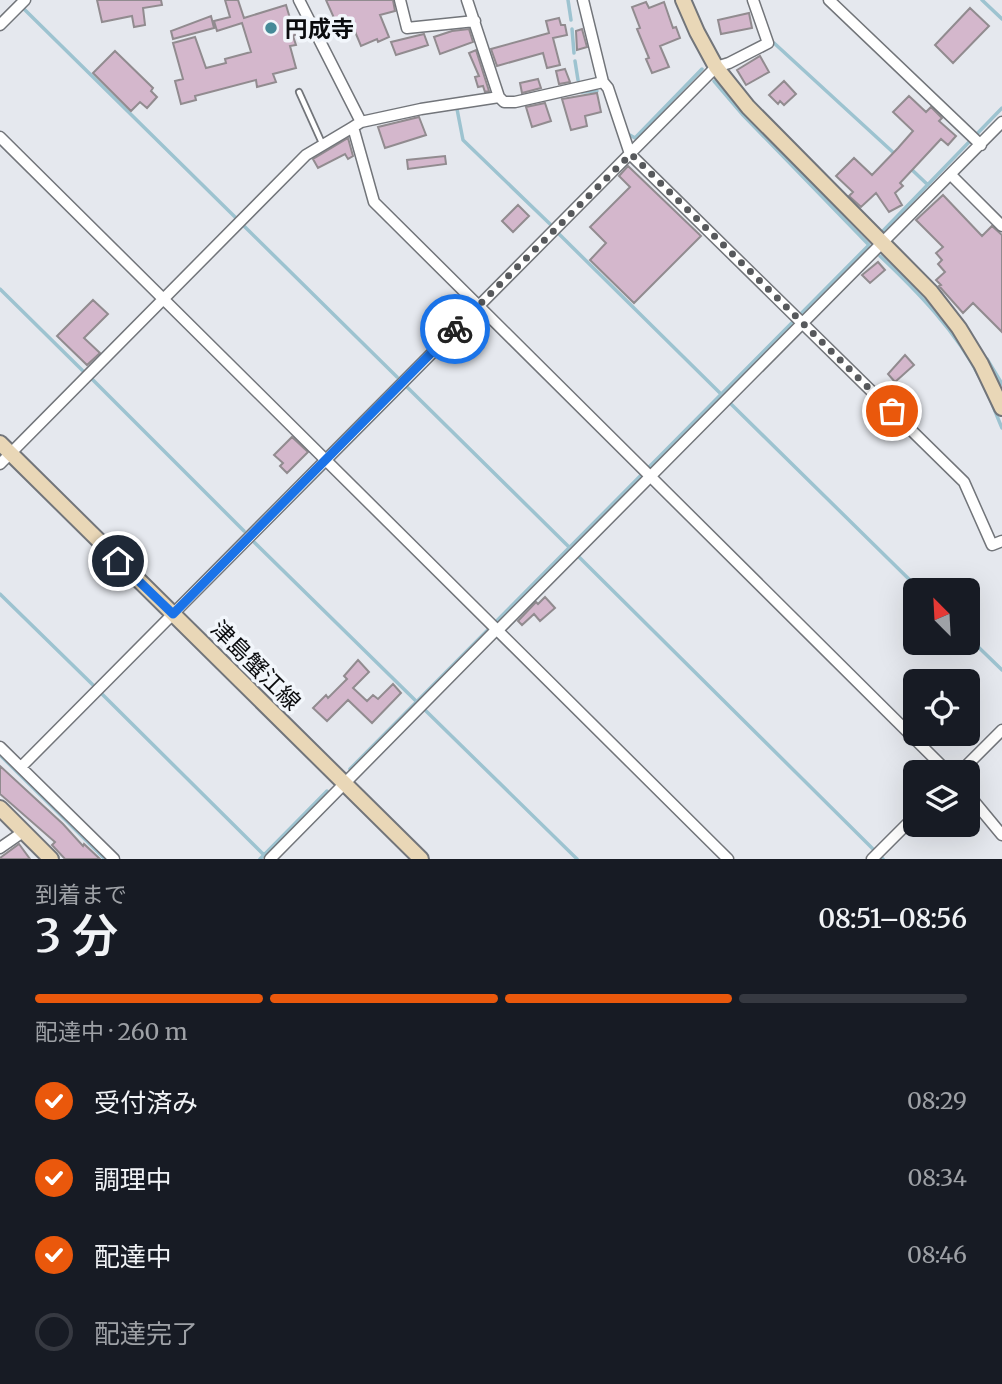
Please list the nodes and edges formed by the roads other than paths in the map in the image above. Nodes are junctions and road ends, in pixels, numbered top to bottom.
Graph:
1 (25, 0) edge
2 (299, 0) edge
3 (400, 0) edge
4 (467, 0) edge
5 (583, 0) edge
6 (683, 0) edge
7 (753, 0) edge
8 (829, 0) edge
9 (475, 21) junction
10 (0, 25) edge
11 (716, 66) junction
12 (603, 82) junction
13 (299, 92) dead end
14 (499, 97) junction
15 (1002, 122) edge
16 (357, 124) junction
17 (0, 137) edge
18 (976, 140) junction
19 (322, 144) junction
20 (631, 154) junction
21 (951, 175) junction
22 (1002, 226) edge
23 (882, 244) junction
24 (163, 298) junction
25 (478, 306) junction
26 (798, 319) junction
27 (1001, 401) edge
28 (3, 454) edge
29 (325, 458) junction
30 (650, 477) junction
31 (1002, 541) edge
32 (173, 614) junction
33 (495, 627) junction
34 (1002, 730) edge
35 (0, 747) edge
36 (936, 760) edge
37 (972, 760) edge
38 (21, 767) junction
39 (344, 784) junction
40 (0, 808) edge
41 (980, 808) edge
42 (903, 828) edge
43 (23, 832) junction
44 (1002, 835) edge
45 (0, 848) edge
46 (51, 859) edge
47 (114, 859) edge
48 (270, 859) edge
49 (421, 859) edge
50 (729, 859) edge
51 (872, 859) edge

1 - 10 street
2 - 16 street
3 - 9 street
4 - 9 street
5 - 12 street
6 - 11 street
7 - 11 street
8 - 18 street
9 - 14 street
11 - 20 street
11 - 23 street
12 - 14 street
12 - 20 street
13 - 19 lane
14 - 16 street
15 - 18 street
16 - 19 street
16 - 25 street
17 - 24 street
18 - 21 street
19 - 24 street
20 - 25 street
20 - 26 street
21 - 22 street
21 - 23 street
23 - 26 street
23 - 27 street
24 - 28 street
24 - 29 street
25 - 29 street
25 - 30 street
26 - 30 street
26 - 31 street
28 - 32 street, 津島蟹江線
29 - 32 street
29 - 33 street
30 - 33 street
30 - 36 street
32 - 38 street
32 - 39 street, 津島蟹江線
33 - 39 street
33 - 50 street
34 - 37 street
35 - 38 street
38 - 47 street
39 - 48 street
39 - 49 street, 津島蟹江線
40 - 43 street
41 - 44 street
42 - 51 street
43 - 45 street
43 - 46 street

